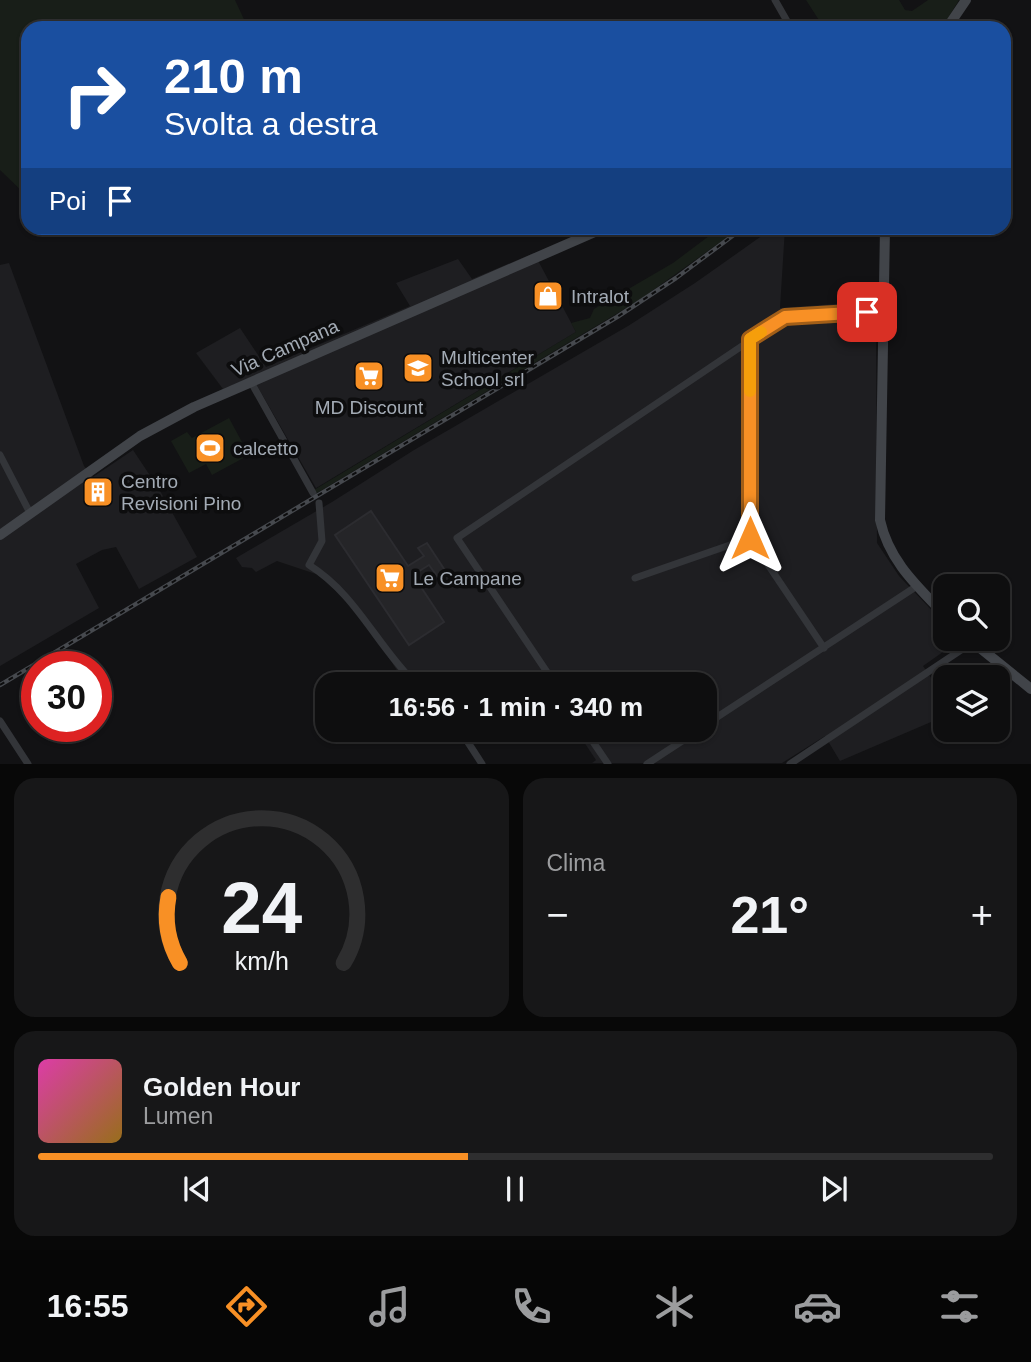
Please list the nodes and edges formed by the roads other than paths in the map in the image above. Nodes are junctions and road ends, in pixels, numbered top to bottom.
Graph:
1 (775, 0) edge
2 (966, 0) edge
3 (787, 21) edge
4 (952, 21) edge
5 (588, 235) edge
6 (885, 235) edge
7 (883, 311) junction
8 (750, 339) junction
9 (251, 382) junction
10 (0, 455) edge
11 (313, 493) dead end
12 (319, 503) dead end
13 (30, 513) junction
14 (0, 535) edge
15 (750, 538) junction
16 (635, 578) dead end
17 (917, 586) junction
18 (933, 603) edge
19 (824, 648) junction
20 (956, 651) edge
21 (983, 651) edge
22 (403, 672) edge
23 (547, 672) edge
24 (1031, 690) edge
25 (717, 717) edge
26 (0, 721) edge
27 (468, 742) edge
28 (594, 742) edge
29 (681, 742) edge
30 (28, 764) edge
31 (482, 764) edge
32 (608, 764) edge
33 (647, 764) edge
34 (790, 764) edge

1 - 3 street
2 - 4 street
5 - 9 street, Via Campana
6 - 7 street
7 - 8 street
7 - 17 street
8 - 15 street
8 - 23 street
9 - 11 street
9 - 13 street, Via Campana
10 - 13 street
12 - 22 street
13 - 14 street, Via Campana
15 - 16 street
15 - 19 street
17 - 18 street
17 - 19 street
19 - 25 street
20 - 34 street
21 - 24 street
26 - 30 street
27 - 31 street
28 - 32 street
29 - 33 street

